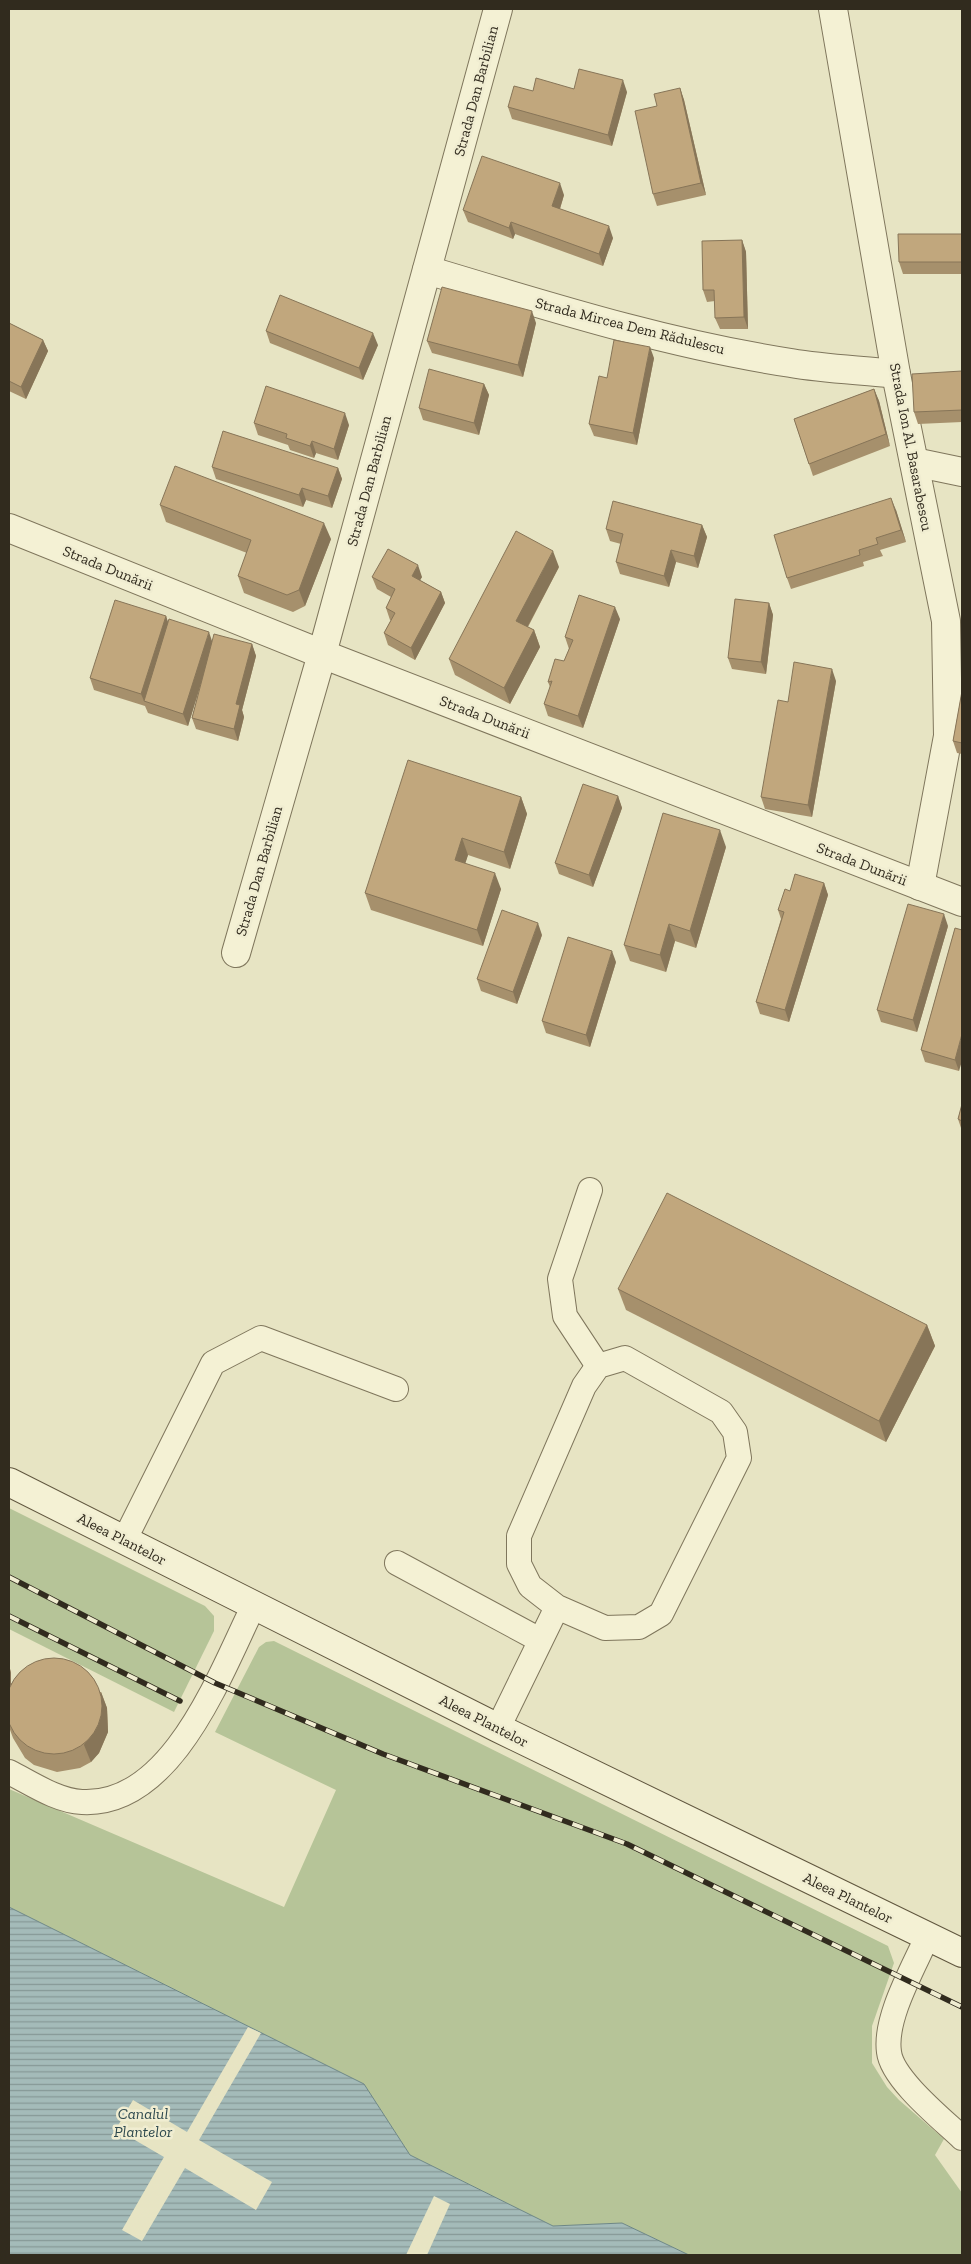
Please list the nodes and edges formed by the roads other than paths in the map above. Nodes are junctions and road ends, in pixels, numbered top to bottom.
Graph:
1 (498, 9) edge
2 (833, 9) edge
3 (427, 270) junction
4 (896, 374) junction
5 (914, 462) junction
6 (962, 472) edge
7 (9, 528) edge
8 (322, 654) junction
9 (920, 886) junction
10 (962, 902) edge
11 (236, 953) dead end
12 (590, 1190) dead end
13 (598, 1366) junction
14 (396, 1389) dead end
15 (9, 1482) edge
16 (124, 1541) junction
17 (397, 1563) dead end
18 (254, 1605) junction
19 (557, 1607) junction
20 (540, 1640) junction
21 (498, 1728) junction
22 (9, 1772) edge
23 (928, 1937) junction
24 (962, 1953) edge
25 (962, 2138) edge

1 - 3 street, Strada Dan Barbilian
2 - 4 street, Strada Ion Al. Basarabescu
3 - 4 street, Strada Mircea Dem Rădulescu
3 - 8 street, Strada Dan Barbilian
4 - 5 street, Strada Ion Al. Basarabescu
5 - 6 street
5 - 9 street, Strada Ion Al. Basarabescu
7 - 8 street, Strada Dunării
8 - 9 street, Strada Dunării
8 - 11 street, Strada Dan Barbilian
9 - 10 street, Strada Dunării
12 - 13 lane
13 - 19 lane
13 - 19 lane
14 - 16 lane
15 - 16 street, Aleea Plantelor
16 - 18 street, Aleea Plantelor
17 - 20 lane
18 - 21 street, Aleea Plantelor
18 - 22 lane
19 - 20 lane
20 - 21 lane
21 - 23 street, Aleea Plantelor
23 - 24 street, Aleea Plantelor
23 - 25 lane

